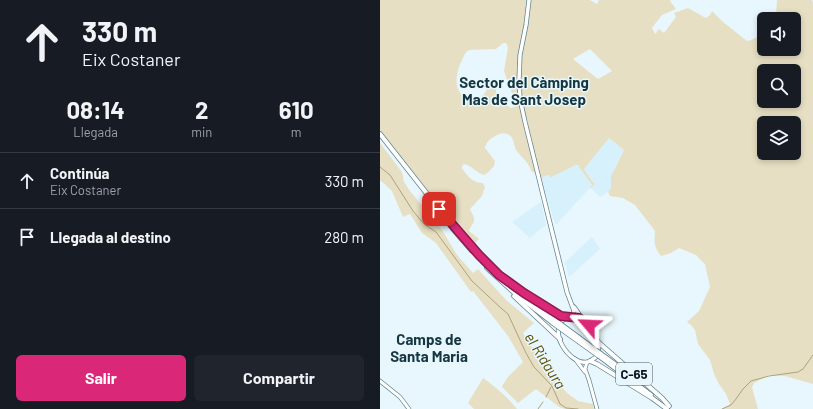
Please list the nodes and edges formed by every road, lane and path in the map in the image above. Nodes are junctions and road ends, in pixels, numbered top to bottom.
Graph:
1 (529, 0) edge
2 (380, 134) edge
3 (380, 138) edge
4 (498, 276) junction
5 (569, 298) junction
6 (569, 317) junction
7 (584, 321) junction
8 (560, 339) junction
9 (598, 342) junction
10 (575, 359) junction
11 (588, 362) junction
12 (587, 374) junction
13 (380, 381) edge
14 (669, 408) edge
15 (409, 409) edge
16 (597, 409) edge

1 - 5 main road, C-65
2 - 4 highway
3 - 4 highway
4 - 6 highway
4 - 8 highway
4 - 14 highway, bridge
5 - 6 main road, C-65
5 - 7 main road, C-65
6 - 7 main road
6 - 8 main road, C-65
7 - 9 main road, C-65
8 - 10 main road
9 - 11 main road, C-65
9 - 14 highway, C-65
10 - 11 main road, C-65
10 - 12 street
11 - 12 street
11 - 14 highway, C-65
12 - 16 street
13 - 15 street

